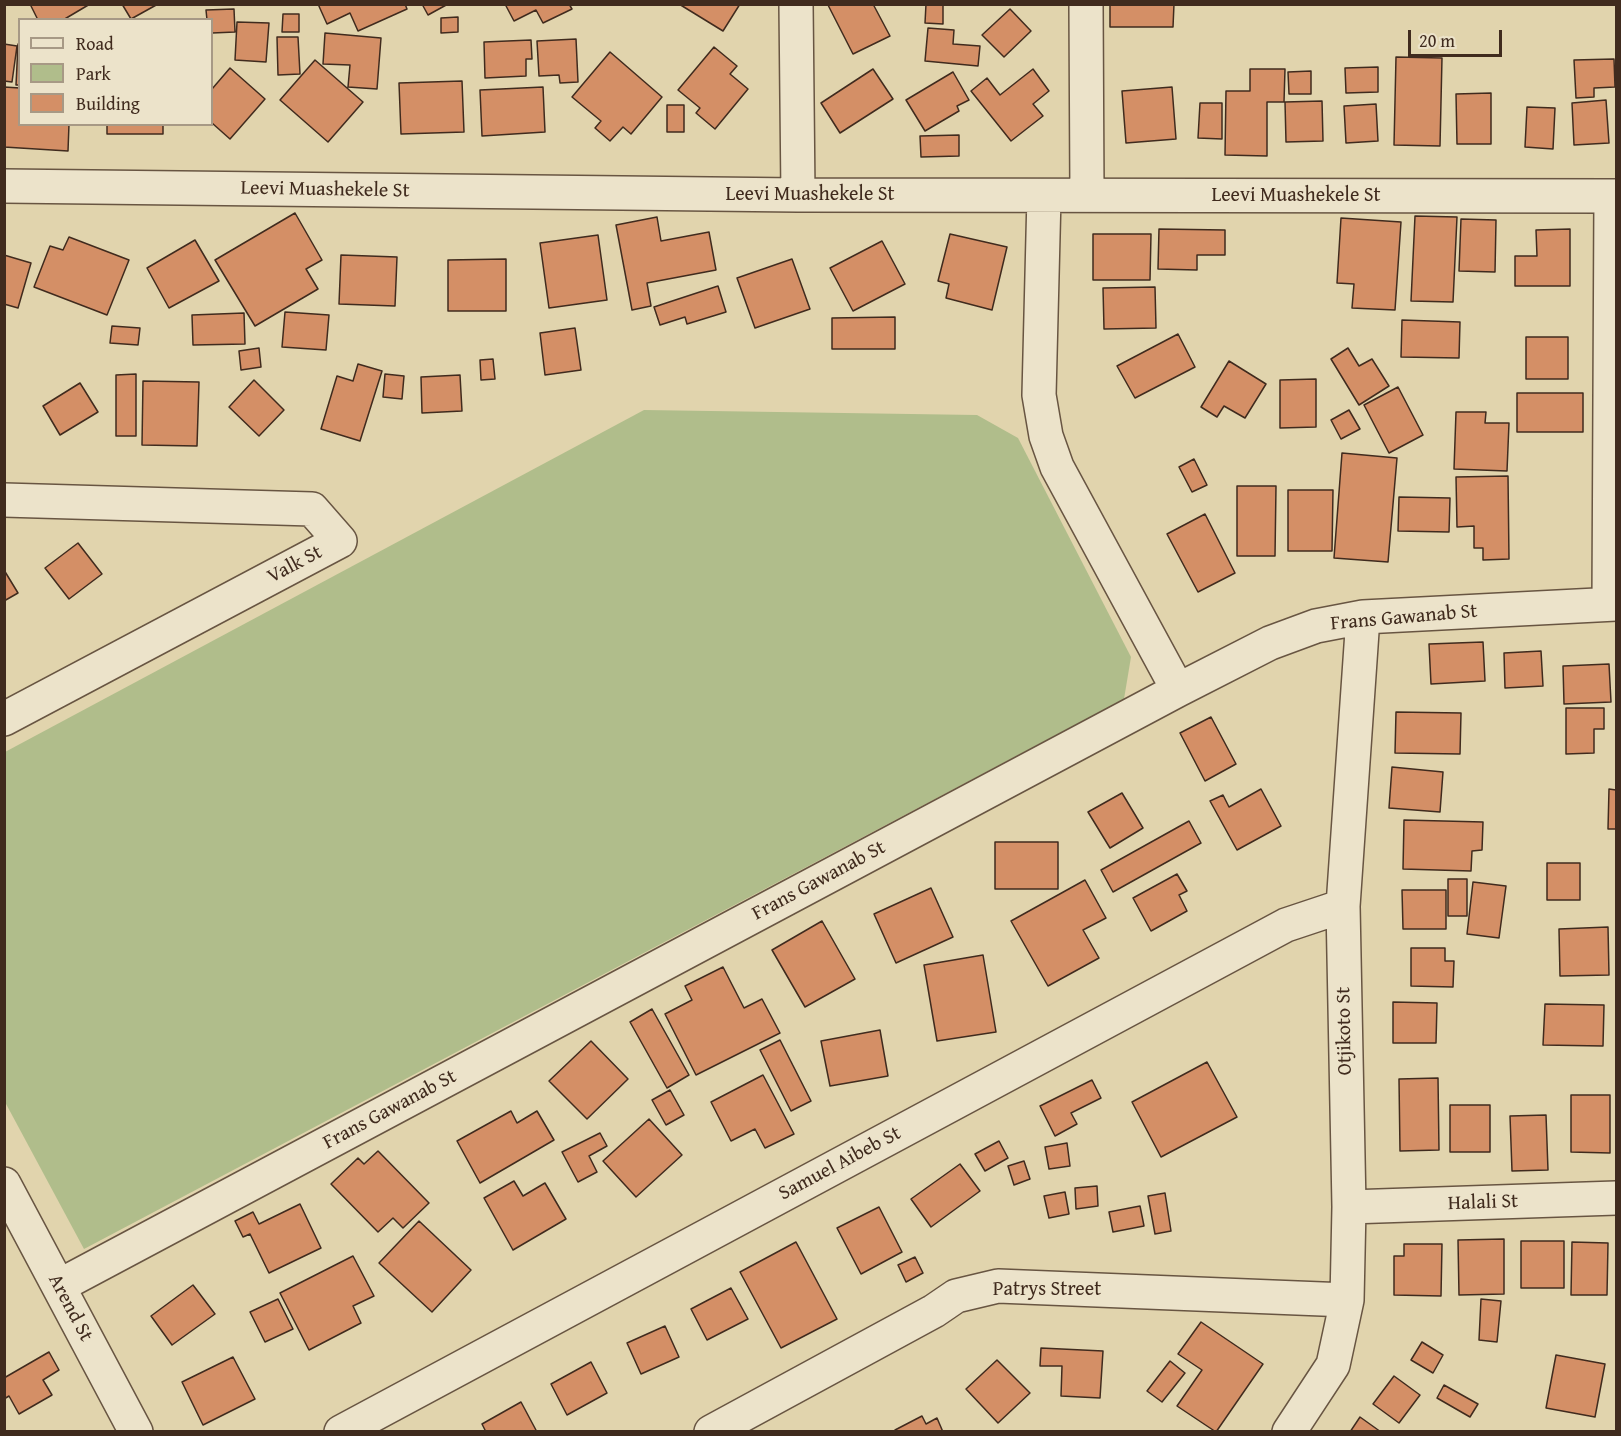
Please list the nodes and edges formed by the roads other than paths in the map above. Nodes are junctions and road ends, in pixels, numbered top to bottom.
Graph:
1 (796, 4) edge
2 (1086, 4) edge
3 (4, 186) edge
4 (798, 195) junction
5 (1087, 195) junction
6 (1044, 196) junction
7 (1614, 196) edge
8 (4, 500) edge
9 (1613, 604) edge
10 (1363, 617) junction
11 (1178, 690) junction
12 (4, 719) edge
13 (1342, 906) junction
14 (4, 1184) edge
15 (1617, 1198) edge
16 (1349, 1207) junction
17 (59, 1287) junction
18 (1347, 1300) junction
19 (136, 1431) edge
20 (341, 1431) edge
21 (711, 1431) edge
22 (1289, 1431) edge

1 - 4 street
2 - 5 street
3 - 4 street, Leevi Muashekele St
4 - 6 street, Leevi Muashekele St
5 - 6 street, Leevi Muashekele St
5 - 7 street, Leevi Muashekele St
6 - 11 street
7 - 9 street
8 - 12 street, Valk St
9 - 10 street, Frans Gawanab St
10 - 11 street, Frans Gawanab St
10 - 13 street, Otjikoto St
11 - 17 street, Frans Gawanab St
13 - 16 street, Otjikoto St
13 - 20 street, Samuel Aibeb St
14 - 17 street, Arend St
15 - 16 street, Halali St
16 - 18 street, Otjikoto St
17 - 19 street, Arend St
18 - 21 street, Patrys Street
18 - 22 street, Otjikoto St

